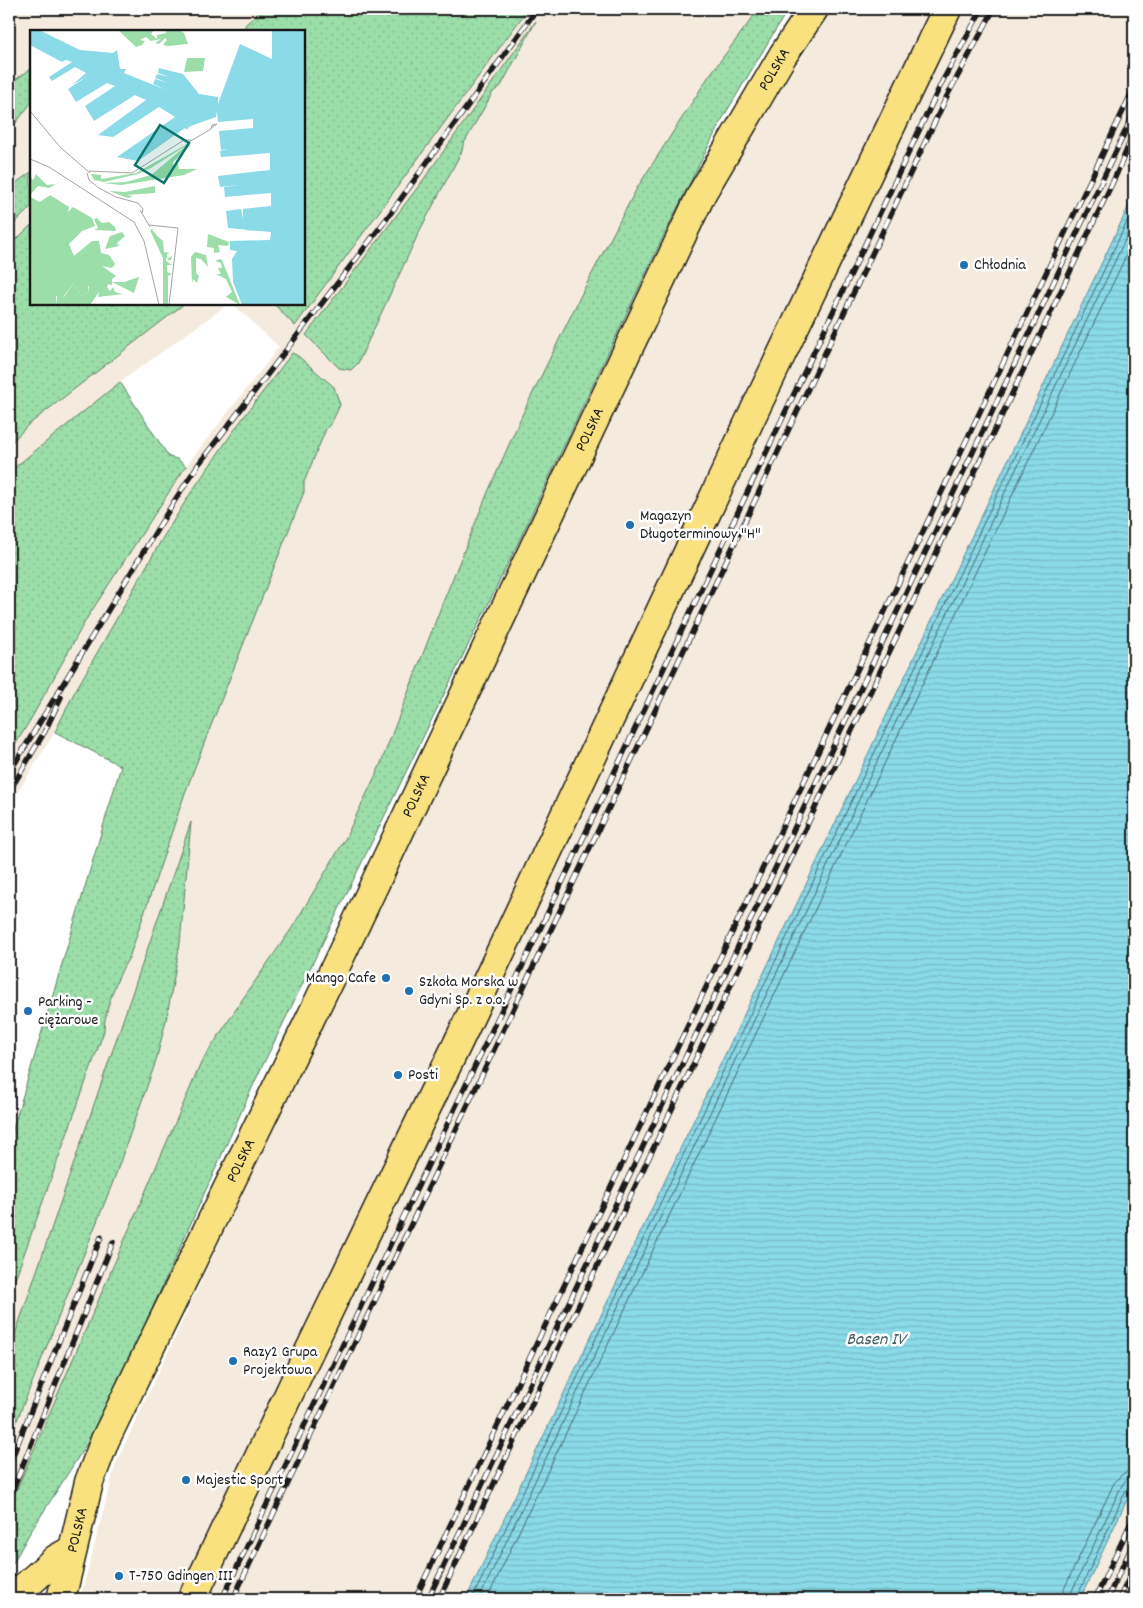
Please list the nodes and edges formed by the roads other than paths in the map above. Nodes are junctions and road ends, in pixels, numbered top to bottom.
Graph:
1 (814, 9) edge
2 (947, 9) edge
3 (72, 1550) junction
4 (11, 1599) edge
5 (61, 1599) edge
6 (192, 1599) edge

1 - 3 highway, POLSKA
2 - 6 highway
3 - 4 highway
3 - 5 highway, POLSKA

